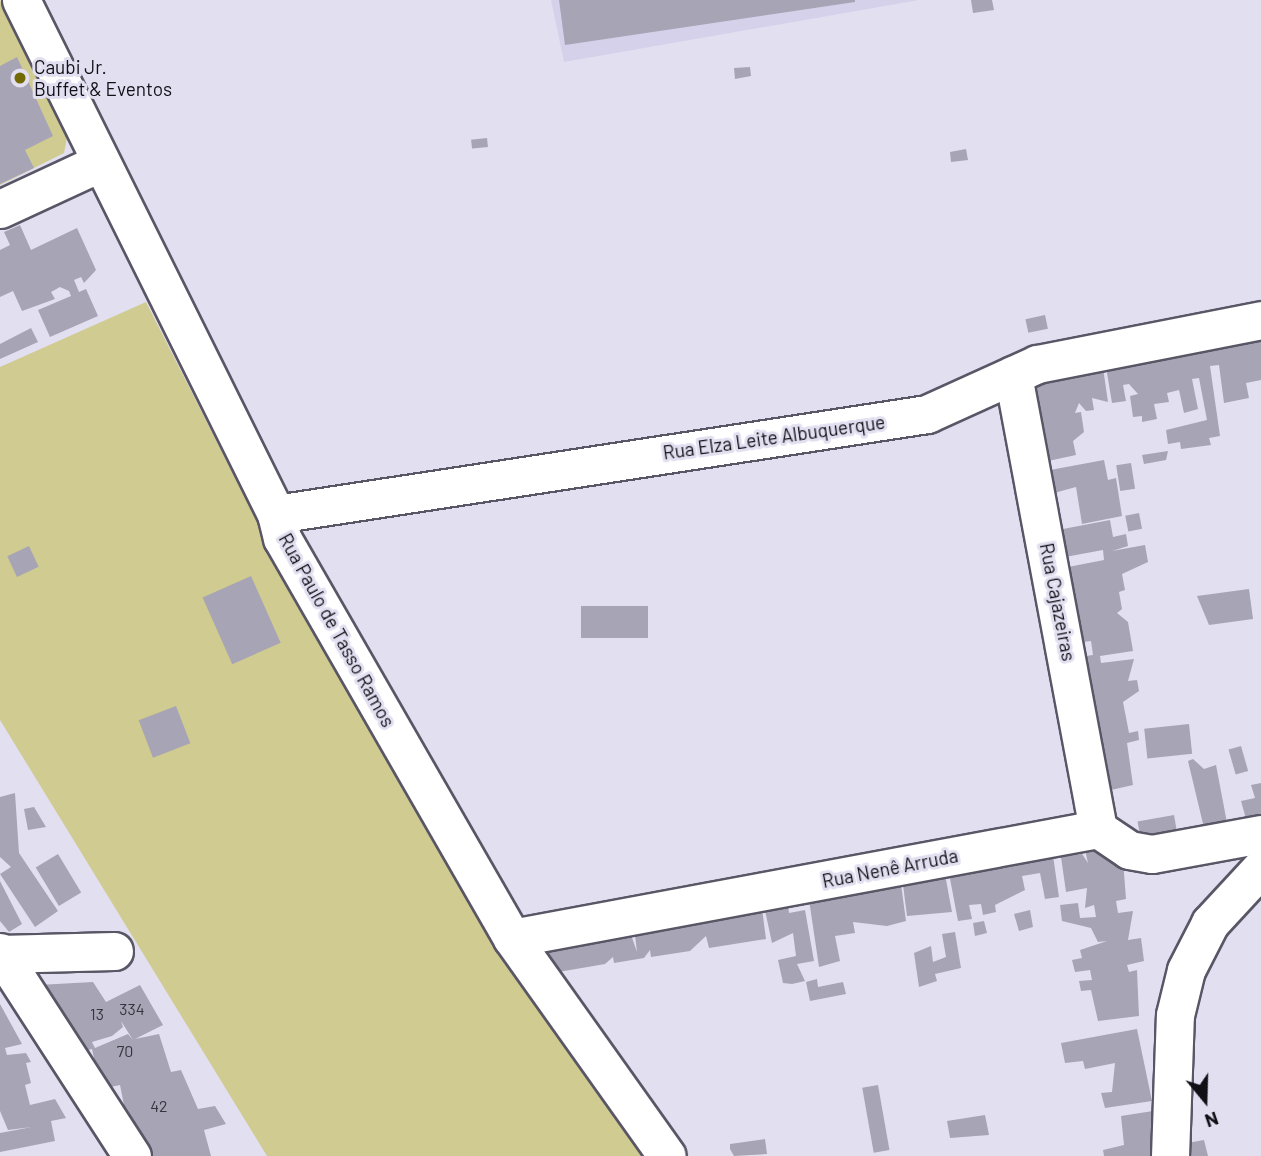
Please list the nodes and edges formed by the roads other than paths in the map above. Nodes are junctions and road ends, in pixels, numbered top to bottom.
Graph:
1 (21, 0) edge
2 (99, 163) junction
3 (0, 209) edge
4 (1261, 320) edge
5 (1013, 375) junction
6 (276, 513) junction
7 (1098, 829) junction
8 (1261, 834) edge
9 (1261, 869) edge
10 (513, 938) junction
11 (114, 951) dead end
12 (0, 953) edge
13 (132, 1156) edge
14 (667, 1156) edge
15 (1170, 1156) edge

1 - 2 street, Rua Paulo de Tasso Ramos
2 - 3 street
2 - 6 street, Rua Paulo de Tasso Ramos
4 - 5 street, Rua Elza Leite Albuquerque
5 - 6 street, Rua Elza Leite Albuquerque
5 - 7 street, Rua Cajazeiras
6 - 10 street, Rua Paulo de Tasso Ramos
7 - 8 street
7 - 10 street, Rua Nenê Arruda
9 - 15 street
10 - 14 street, Rua Paulo de Tasso Ramos
11 - 12 street
12 - 13 street

